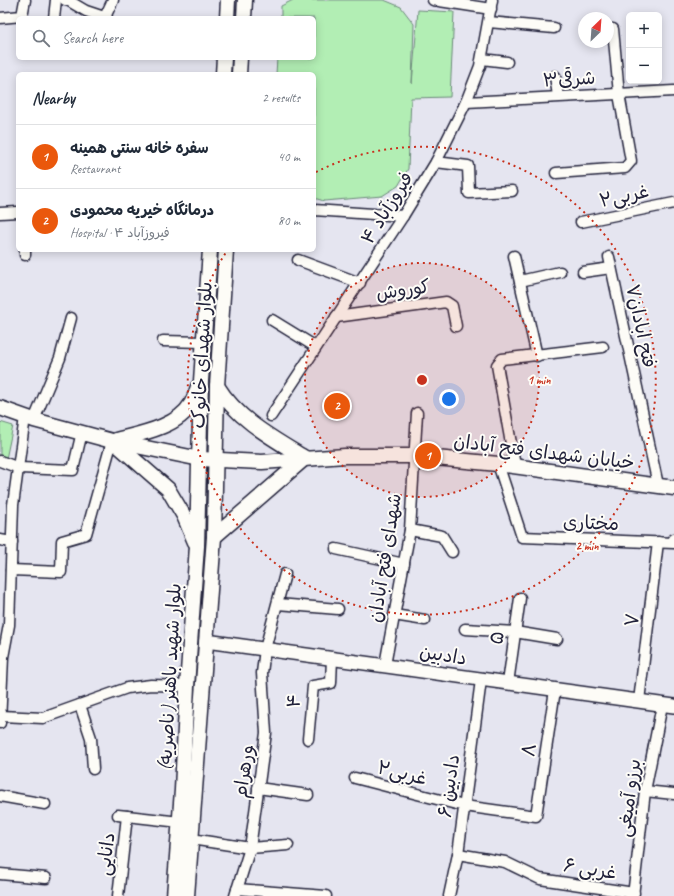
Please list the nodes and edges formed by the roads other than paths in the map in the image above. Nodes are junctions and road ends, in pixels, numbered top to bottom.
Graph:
1 (25, 0) edge
2 (56, 0) edge
3 (64, 0) edge
4 (113, 0) edge
5 (228, 0) edge
6 (245, 0) edge
7 (433, 0) edge
8 (492, 5) edge
9 (22, 16) edge
10 (54, 16) edge
11 (100, 16) edge
12 (107, 16) edge
13 (227, 16) edge
14 (244, 16) edge
15 (16, 17) edge
16 (0, 21) edge
17 (489, 22) junction
18 (554, 28) dead end
19 (614, 40) edge
20 (482, 59) junction
21 (224, 60) edge
22 (240, 60) edge
23 (507, 62) dead end
24 (223, 72) edge
25 (239, 72) edge
26 (555, 76) dead end
27 (674, 91) edge
28 (619, 94) junction
29 (558, 96) junction
30 (466, 102) junction
31 (436, 162) junction
32 (556, 173) dead end
33 (512, 191) dead end
34 (674, 203) edge
35 (316, 210) edge
36 (16, 212) edge
37 (0, 213) edge
38 (403, 216) junction
39 (582, 222) dead end
40 (210, 252) edge
41 (226, 252) edge
42 (514, 256) dead end
43 (609, 257) dead end
44 (298, 260) dead end
45 (612, 268) junction
46 (560, 272) dead end
47 (583, 272) dead end
48 (520, 281) junction
49 (360, 283) junction
50 (336, 317) junction
51 (71, 318) dead end
52 (272, 320) dead end
53 (456, 326) dead end
54 (163, 341) dead end
55 (203, 342) junction
56 (316, 347) junction
57 (603, 347) dead end
58 (537, 356) junction
59 (200, 381) junction
60 (217, 386) junction
61 (0, 408) edge
62 (417, 413) dead end
63 (271, 416) dead end
64 (30, 418) junction
65 (82, 432) junction
66 (112, 441) junction
67 (415, 456) junction
68 (305, 458) junction
69 (200, 459) junction
70 (0, 461) edge
71 (217, 461) junction
72 (498, 464) junction
73 (515, 466) junction
74 (19, 468) junction
75 (658, 485) junction
76 (674, 488) edge
77 (410, 530) junction
78 (214, 537) junction
79 (674, 539) edge
80 (0, 540) edge
81 (12, 542) junction
82 (658, 542) junction
83 (197, 546) junction
84 (336, 549) dead end
85 (452, 552) dead end
86 (404, 564) junction
87 (10, 570) junction
88 (286, 574) dead end
89 (5, 587) edge
90 (520, 598) dead end
91 (278, 604) junction
92 (338, 609) dead end
93 (394, 615) junction
94 (425, 620) dead end
95 (465, 629) dead end
96 (515, 632) junction
97 (557, 639) dead end
98 (206, 641) junction
99 (266, 649) junction
100 (2, 657) edge
101 (332, 658) junction
102 (385, 665) junction
103 (481, 680) junction
104 (508, 683) junction
105 (187, 686) junction
106 (555, 690) junction
107 (639, 701) junction
108 (80, 705) junction
109 (668, 706) edge
110 (1, 720) edge
111 (308, 739) dead end
112 (93, 770) dead end
113 (355, 778) dead end
114 (258, 788) junction
115 (645, 791) junction
116 (674, 794) edge
117 (308, 795) dead end
118 (0, 796) edge
119 (45, 804) dead end
120 (464, 806) junction
121 (536, 816) joint
122 (180, 822) junction
123 (191, 839) junction
124 (288, 846) dead end
125 (250, 848) junction
126 (458, 854) junction
127 (0, 874) edge
128 (46, 878) dead end
129 (236, 893) edge
130 (274, 893) edge
131 (324, 895) edge
132 (633, 895) edge
133 (118, 896) edge
134 (174, 896) edge
135 (187, 896) edge
136 (449, 896) edge

1 - 9 street
2 - 10 street
3 - 11 street
4 - 12 street
5 - 13 main road
6 - 14 main road
7 - 8 street
8 - 17 street, فیروزآباد ۴
15 - 16 street
17 - 18 street
17 - 20 street, فیروزآباد ۴
19 - 28 street
20 - 23 street
20 - 30 street, فیروزآباد ۴
21 - 24 main road
22 - 25 main road
26 - 29 street
27 - 28 street, شرقی۳
28 - 29 street, شرقی۳
28 - 32 street
29 - 30 street, شرقی۳
30 - 31 street, فیروزآباد ۴
31 - 33 street
31 - 38 street, فیروزآباد ۴
34 - 39 street, غربی۲
35 - 38 street
36 - 37 street
38 - 49 street, فیروزآباد ۴
40 - 55 main road, بلوار شهدای خانوک
41 - 60 main road, بلوار شهدای خانوک
42 - 48 street
43 - 45 street, فتح ابادان۷
44 - 49 street
45 - 47 street, فتح ابادان۷
45 - 75 street, فتح ابادان۷
46 - 48 street
48 - 58 street
49 - 50 street, فیروزآباد ۴
50 - 53 street, کوروش
50 - 56 street, فیروزآباد ۴
51 - 64 street
52 - 56 street
54 - 55 street
55 - 59 main road, بلوار شهدای خانوک
56 - 63 street, فیروزآباد ۴
57 - 58 street
58 - 73 street
59 - 66 main road
59 - 69 main road, بلوار شهدای خانوک
60 - 68 main road
60 - 71 main road, بلوار شهدای خانوک
61 - 64 main road, خیابان شهدای فتح آبادان
62 - 67 street, شهدای فتح آبادان
64 - 65 main road, خیابان شهدای فتح آبادان
64 - 74 street
65 - 66 main road, خیابان شهدای فتح آبادان
65 - 74 street
66 - 69 main road, خیابان شهدای فتح آبادان
66 - 83 main road
66 - 87 street
67 - 68 main road, خیابان شهدای فتح آبادان
67 - 72 main road, خیابان شهدای فتح آبادان
67 - 77 street, شهدای فتح آبادان
68 - 71 main road, خیابان شهدای فتح آبادان
68 - 78 main road
69 - 71 main road, خیابان شهدای فتح آبادان
69 - 83 main road, بلوار شهید باهنر (ناصریه)
70 - 74 street
71 - 78 main road, بلوار شهید باهنر (ناصریه)
72 - 73 main road, خیابان شهدای فتح آبادان
72 - 82 street, مختاری
73 - 75 main road, خیابان شهدای فتح آبادان
74 - 81 street
75 - 76 main road, خیابان شهدای فتح آبادان
77 - 85 street
77 - 86 street, شهدای فتح آبادان
78 - 98 main road, بلوار شهید باهنر (ناصریه)
79 - 82 street
80 - 81 street
81 - 87 street
82 - 107 street, ۷
83 - 105 main road, بلوار شهید باهنر (ناصریه)
84 - 86 street
86 - 93 street, شهدای فتح آبادان
87 - 89 street
88 - 91 street, ورهرام
89 - 100 street
90 - 96 street, ۵
91 - 92 street
91 - 99 street, ورهرام
93 - 94 street
93 - 102 street, شهدای فتح آبادان
95 - 96 street
96 - 97 street
96 - 104 street, ۵
98 - 99 street, دادبین
98 - 123 main road, بلوار شهید باهنر (ناصریه)
99 - 101 street, دادبین
99 - 114 street, ورهرام
100 - 110 street
101 - 102 street, دادبین
101 - 111 street, ۴
102 - 103 street, دادبین
103 - 104 street, دادبین
103 - 120 street, دادبین ۶
104 - 106 street, دادبین
105 - 108 street
105 - 122 main road, بلوار شهید باهنر (ناصریه)
106 - 107 street, دادبین
106 - 121 street, ۸
107 - 109 street, دادبین
108 - 110 street
108 - 112 street
109 - 115 street, برزو آمیغی
113 - 120 street, غربی۲
114 - 117 street
114 - 125 street, ورهرام
115 - 116 street
115 - 132 street, برزو آمیغی
118 - 119 street
120 - 121 street, غربی۲
120 - 126 street, دادبین ۶
122 - 133 street, دانایی
122 - 134 main road, بلوار شهید باهنر (ناصریه)
123 - 125 street
123 - 135 main road, بلوار شهید باهنر (ناصریه)
124 - 125 street
125 - 129 street, ورهرام
126 - 132 street, ۶ غربی
126 - 136 street, دادبین ۶
127 - 128 street
129 - 130 street
130 - 131 street

